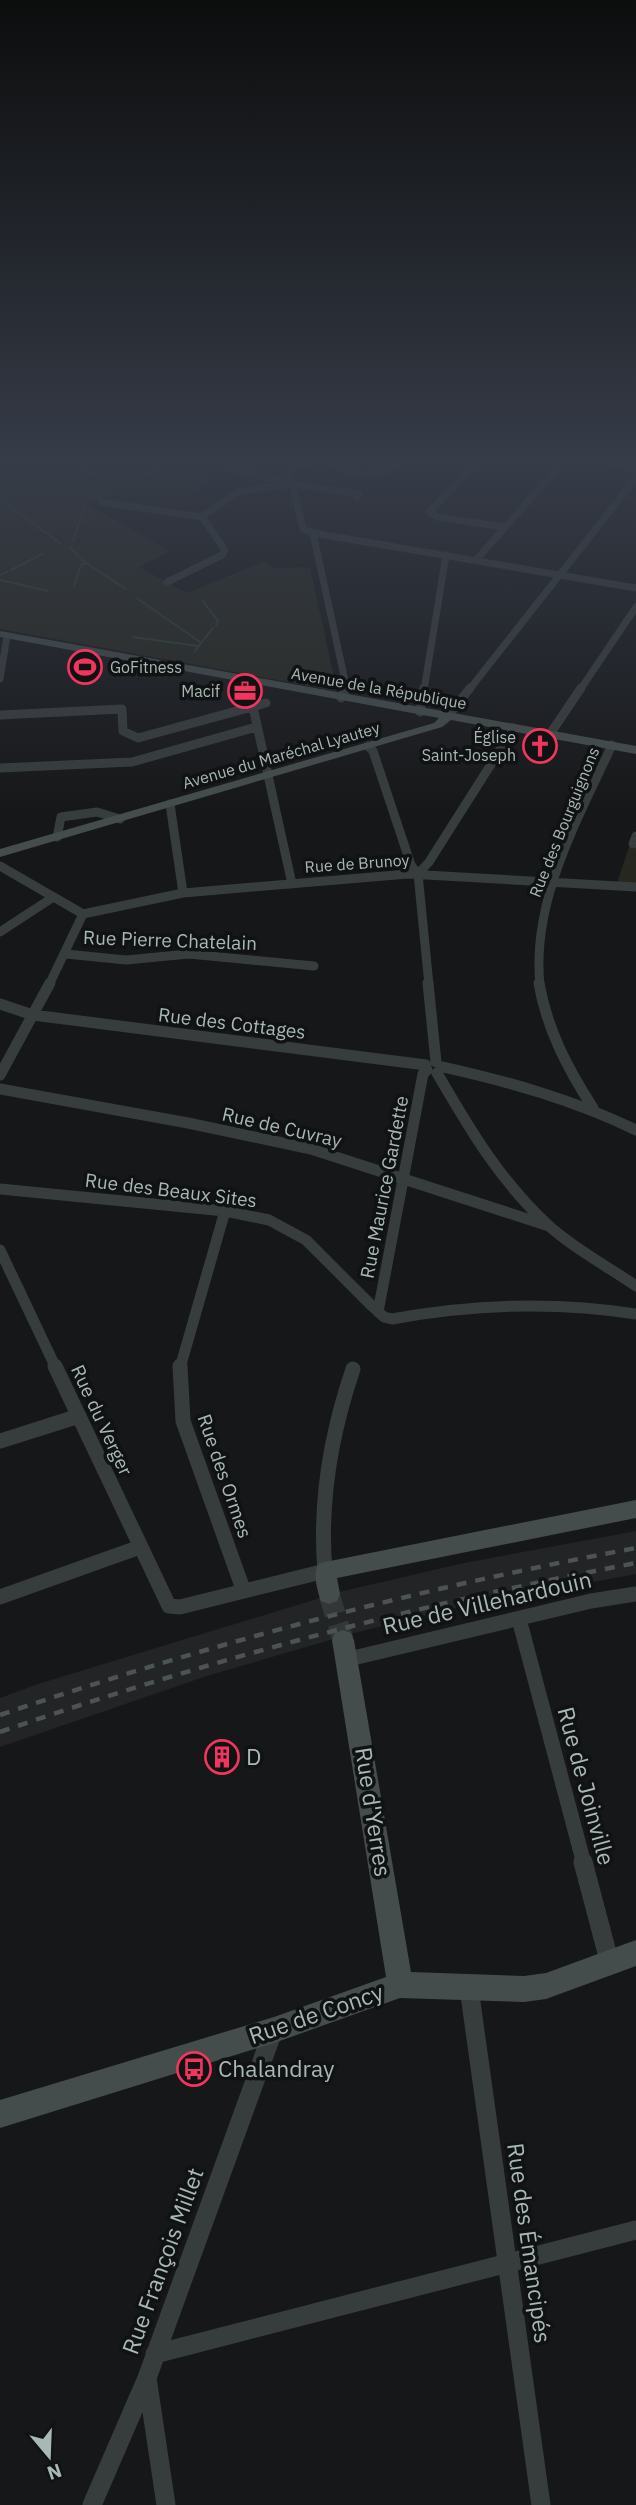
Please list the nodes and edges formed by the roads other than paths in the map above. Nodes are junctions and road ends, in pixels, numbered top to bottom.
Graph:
1 (175, 578) edge
2 (323, 578) edge
3 (442, 578) edge
4 (557, 578) edge
5 (576, 578) edge
6 (167, 582) dead end
7 (636, 588) edge
8 (636, 607) edge
9 (4, 635) edge
10 (1, 668) edge
11 (0, 679) edge
12 (341, 698) junction
13 (238, 701) dead end
14 (266, 703) dead end
15 (251, 707) junction
16 (420, 712) junction
17 (0, 715) edge
18 (448, 716) junction
19 (256, 727) junction
20 (514, 728) junction
21 (550, 734) junction
22 (612, 745) junction
23 (368, 746) junction
24 (636, 750) edge
25 (0, 768) edge
26 (268, 776) junction
27 (170, 804) junction
28 (0, 853) edge
29 (0, 866) edge
30 (418, 874) junction
31 (553, 883) junction
32 (292, 884) junction
33 (636, 887) edge
34 (183, 892) junction
35 (52, 898) junction
36 (83, 914) junction
37 (0, 932) edge
38 (66, 954) junction
39 (314, 966) dead end
40 (0, 1004) edge
41 (33, 1016) junction
42 (434, 1067) junction
43 (0, 1075) edge
44 (0, 1089) edge
45 (593, 1108) junction
46 (636, 1130) edge
47 (403, 1177) junction
48 (0, 1189) edge
49 (225, 1211) junction
50 (549, 1226) junction
51 (0, 1250) edge
52 (636, 1286) edge
53 (636, 1314) edge
54 (381, 1315) junction
55 (353, 1369) dead end
56 (79, 1416) junction
57 (0, 1441) edge
58 (636, 1509) edge
59 (140, 1547) junction
60 (325, 1571) junction
61 (243, 1589) junction
62 (329, 1594) tunnel mouth
63 (636, 1594) edge
64 (0, 1597) edge
65 (519, 1619) junction
66 (346, 1649) joint
67 (636, 1953) edge
68 (610, 1964) junction
69 (400, 1985) junction
70 (469, 1988) junction
71 (274, 2031) junction
72 (0, 2114) edge
73 (636, 2230) edge
74 (506, 2262) junction
75 (155, 2354) junction
76 (147, 2378) junction
77 (92, 2505) edge
78 (166, 2505) edge
79 (541, 2505) edge

1 - 6 street
2 - 12 street
3 - 16 street
4 - 18 street
5 - 7 street
8 - 21 street
9 - 10 street
9 - 12 street, Avenue de la République
10 - 11 street
12 - 16 street, Avenue de la République
13 - 15 street
14 - 15 street
15 - 17 street
15 - 19 street
16 - 18 street, Avenue de la République
18 - 20 street, Avenue de la République
18 - 23 street, Avenue du Maréchal Lyautey
19 - 25 street
19 - 26 street
20 - 21 street, Avenue de la République
20 - 30 street
21 - 22 street, Avenue de la République
22 - 24 street, Avenue de la République
22 - 31 street, Rue des Bourguignons
23 - 26 street, Avenue du Maréchal Lyautey
23 - 30 street
26 - 27 street, Avenue du Maréchal Lyautey
26 - 32 street
27 - 28 street, Avenue du Maréchal Lyautey
27 - 34 street
29 - 35 street
30 - 31 street, Rue de Brunoy
30 - 32 street, Rue de Brunoy
30 - 42 street
31 - 33 street, Rue de Brunoy
31 - 45 street, Rue des Bourguignons
32 - 34 street, Rue de Brunoy
34 - 36 street, Rue de Brunoy
35 - 36 street
35 - 37 street
36 - 38 street
38 - 39 street, Rue Pierre Chatelain
38 - 41 street
40 - 41 street
41 - 42 street, Rue des Cottages
41 - 43 street
42 - 45 street, Rue des Cottages
42 - 47 street, Rue Maurice Gardette
42 - 50 street
44 - 47 street, Rue de Cuvray
45 - 46 street, Rue des Cottages
47 - 50 street, Rue de Cuvray
47 - 54 street, Rue Maurice Gardette
48 - 49 street, Rue des Beaux Sites
49 - 54 street, Rue des Beaux Sites
49 - 61 street, Rue des Ormes
50 - 52 street
51 - 56 street, Rue du Verger
53 - 54 street
55 - 60 street
56 - 57 street
56 - 59 street, Rue du Verger
58 - 60 street
59 - 61 street, Rue du Verger
59 - 64 street
60 - 61 street
60 - 62 street
63 - 65 street, Rue de Villehardouin
65 - 66 street, Rue de Villehardouin
65 - 68 street, Rue de Joinville
66 - 69 street, Rue d'Yerres
67 - 68 street, Rue de Concy
68 - 70 street, Rue de Concy
69 - 70 street, Rue de Concy
69 - 71 street, Rue de Concy
70 - 74 street, Rue des Émancipés
71 - 72 street, Rue de Concy
71 - 75 street, Rue François Millet
73 - 74 street
74 - 75 street
74 - 79 street, Rue des Émancipés
75 - 76 street, Rue François Millet
76 - 77 street, Rue François Millet
76 - 78 street

